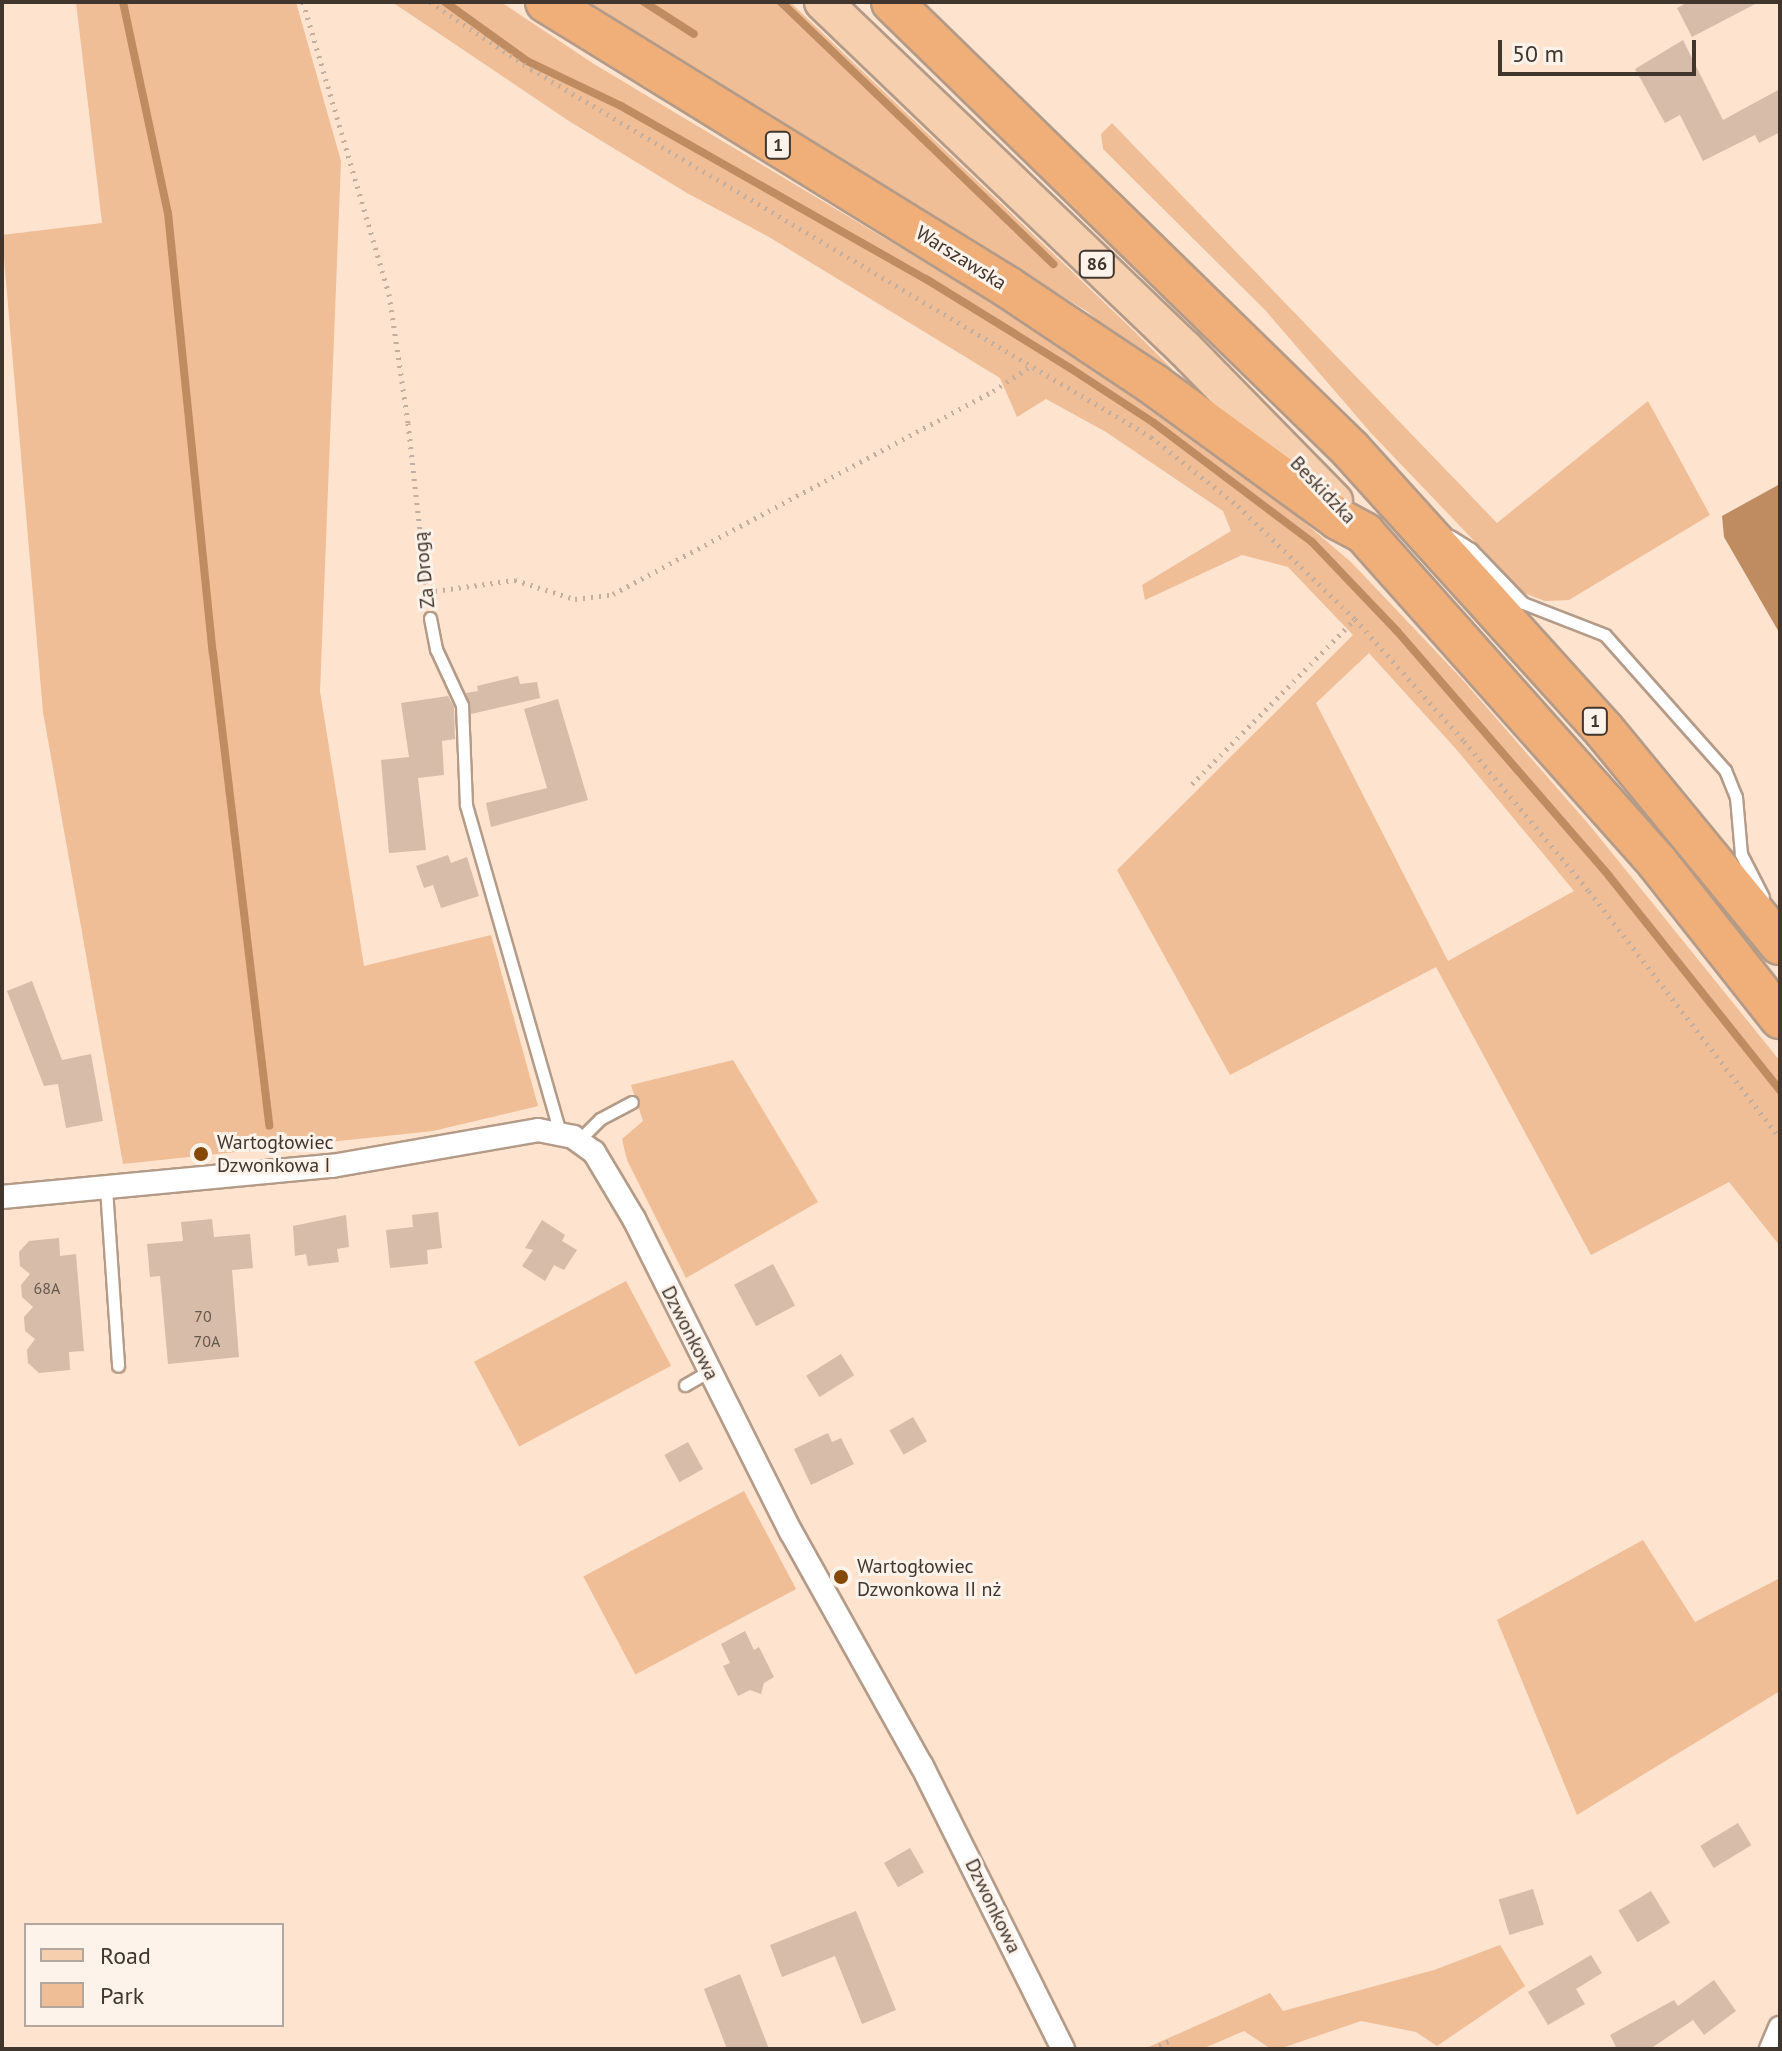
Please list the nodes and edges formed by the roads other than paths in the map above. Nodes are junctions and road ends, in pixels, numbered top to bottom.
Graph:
1 (546, 2) edge
2 (823, 2) edge
3 (892, 2) edge
4 (1402, 505) junction
5 (1364, 533) junction
6 (430, 618) road end
7 (1767, 905) dead end
8 (1780, 930) edge
9 (1777, 931) edge
10 (1780, 1018) edge
11 (632, 1102) dead end
12 (569, 1136) junction
13 (106, 1188) junction
14 (2, 1197) edge
15 (118, 1366) dead end
16 (709, 1371) junction
17 (685, 1385) dead end
18 (1780, 2028) edge
19 (1063, 2049) edge
20 (1771, 2049) edge

1 - 5 highway, Warszawska / 1
2 - 5 main road, Beskidzka / 86
3 - 4 highway, 1
4 - 7 lane
4 - 9 highway, 1
5 - 10 highway, Beskidzka / 1
6 - 12 lane, Za Drogą
8 - 9 lane
11 - 12 lane
12 - 13 street
12 - 16 street, Dzwonkowa
13 - 14 street
13 - 15 lane
16 - 17 lane
16 - 19 street, Dzwonkowa
18 - 20 street

